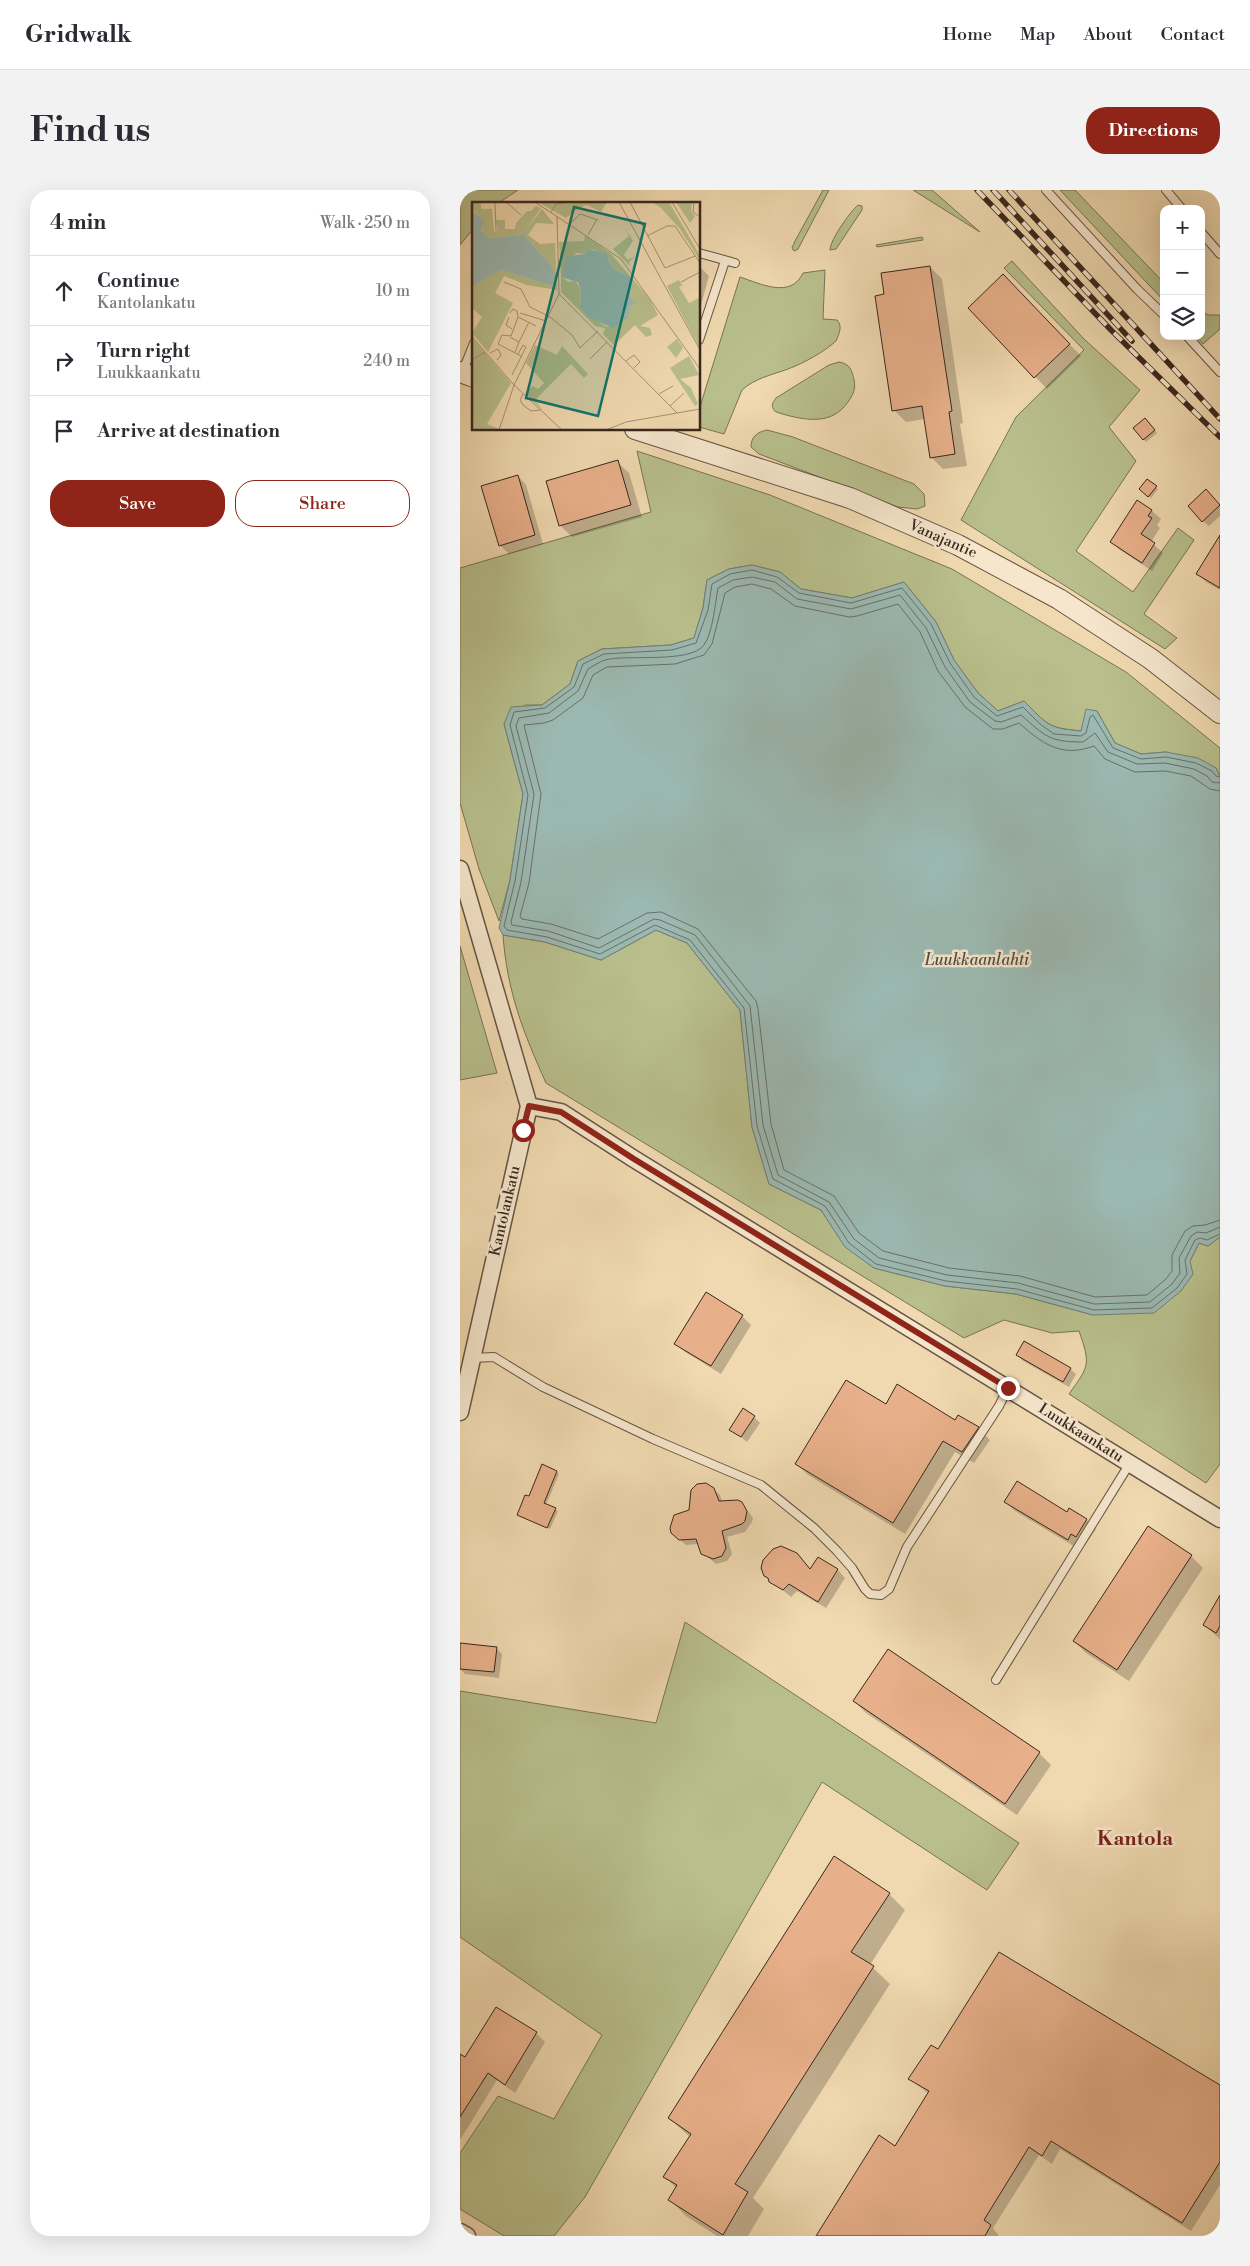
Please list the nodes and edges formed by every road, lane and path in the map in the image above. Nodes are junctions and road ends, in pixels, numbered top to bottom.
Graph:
1 (1046, 190) edge
2 (1166, 190) edge
3 (1179, 205) edge
4 (1205, 237) edge
5 (700, 253) edge
6 (1220, 254) edge
7 (725, 261) junction
8 (735, 263) dead end
9 (1160, 311) edge
10 (700, 337) edge
11 (1191, 340) edge
12 (472, 350) edge
13 (1220, 372) edge
14 (465, 374) edge
15 (642, 430) edge
16 (668, 434) edge
17 (1220, 713) edge
18 (460, 869) edge
19 (529, 1106) junction
20 (466, 1356) edge
21 (1008, 1388) junction
22 (460, 1412) edge
23 (1130, 1463) junction
24 (1220, 1518) edge
25 (996, 1680) dead end
26 (460, 2232) edge
27 (467, 2236) edge

1 - 9 lane
2 - 3 lane
4 - 6 lane
5 - 7 lane
7 - 8 lane
7 - 10 lane
11 - 13 lane
12 - 14 lane
15 - 16 street, Vanajantie
16 - 17 street, Vanajantie
18 - 19 street, Kantolankatu
19 - 20 street, Kantolankatu
19 - 21 street, Luukkaankatu
20 - 21 lane
20 - 22 street, Kantolankatu
21 - 23 street, Luukkaankatu
23 - 24 street, Luukkaankatu
23 - 25 lane
26 - 27 street

